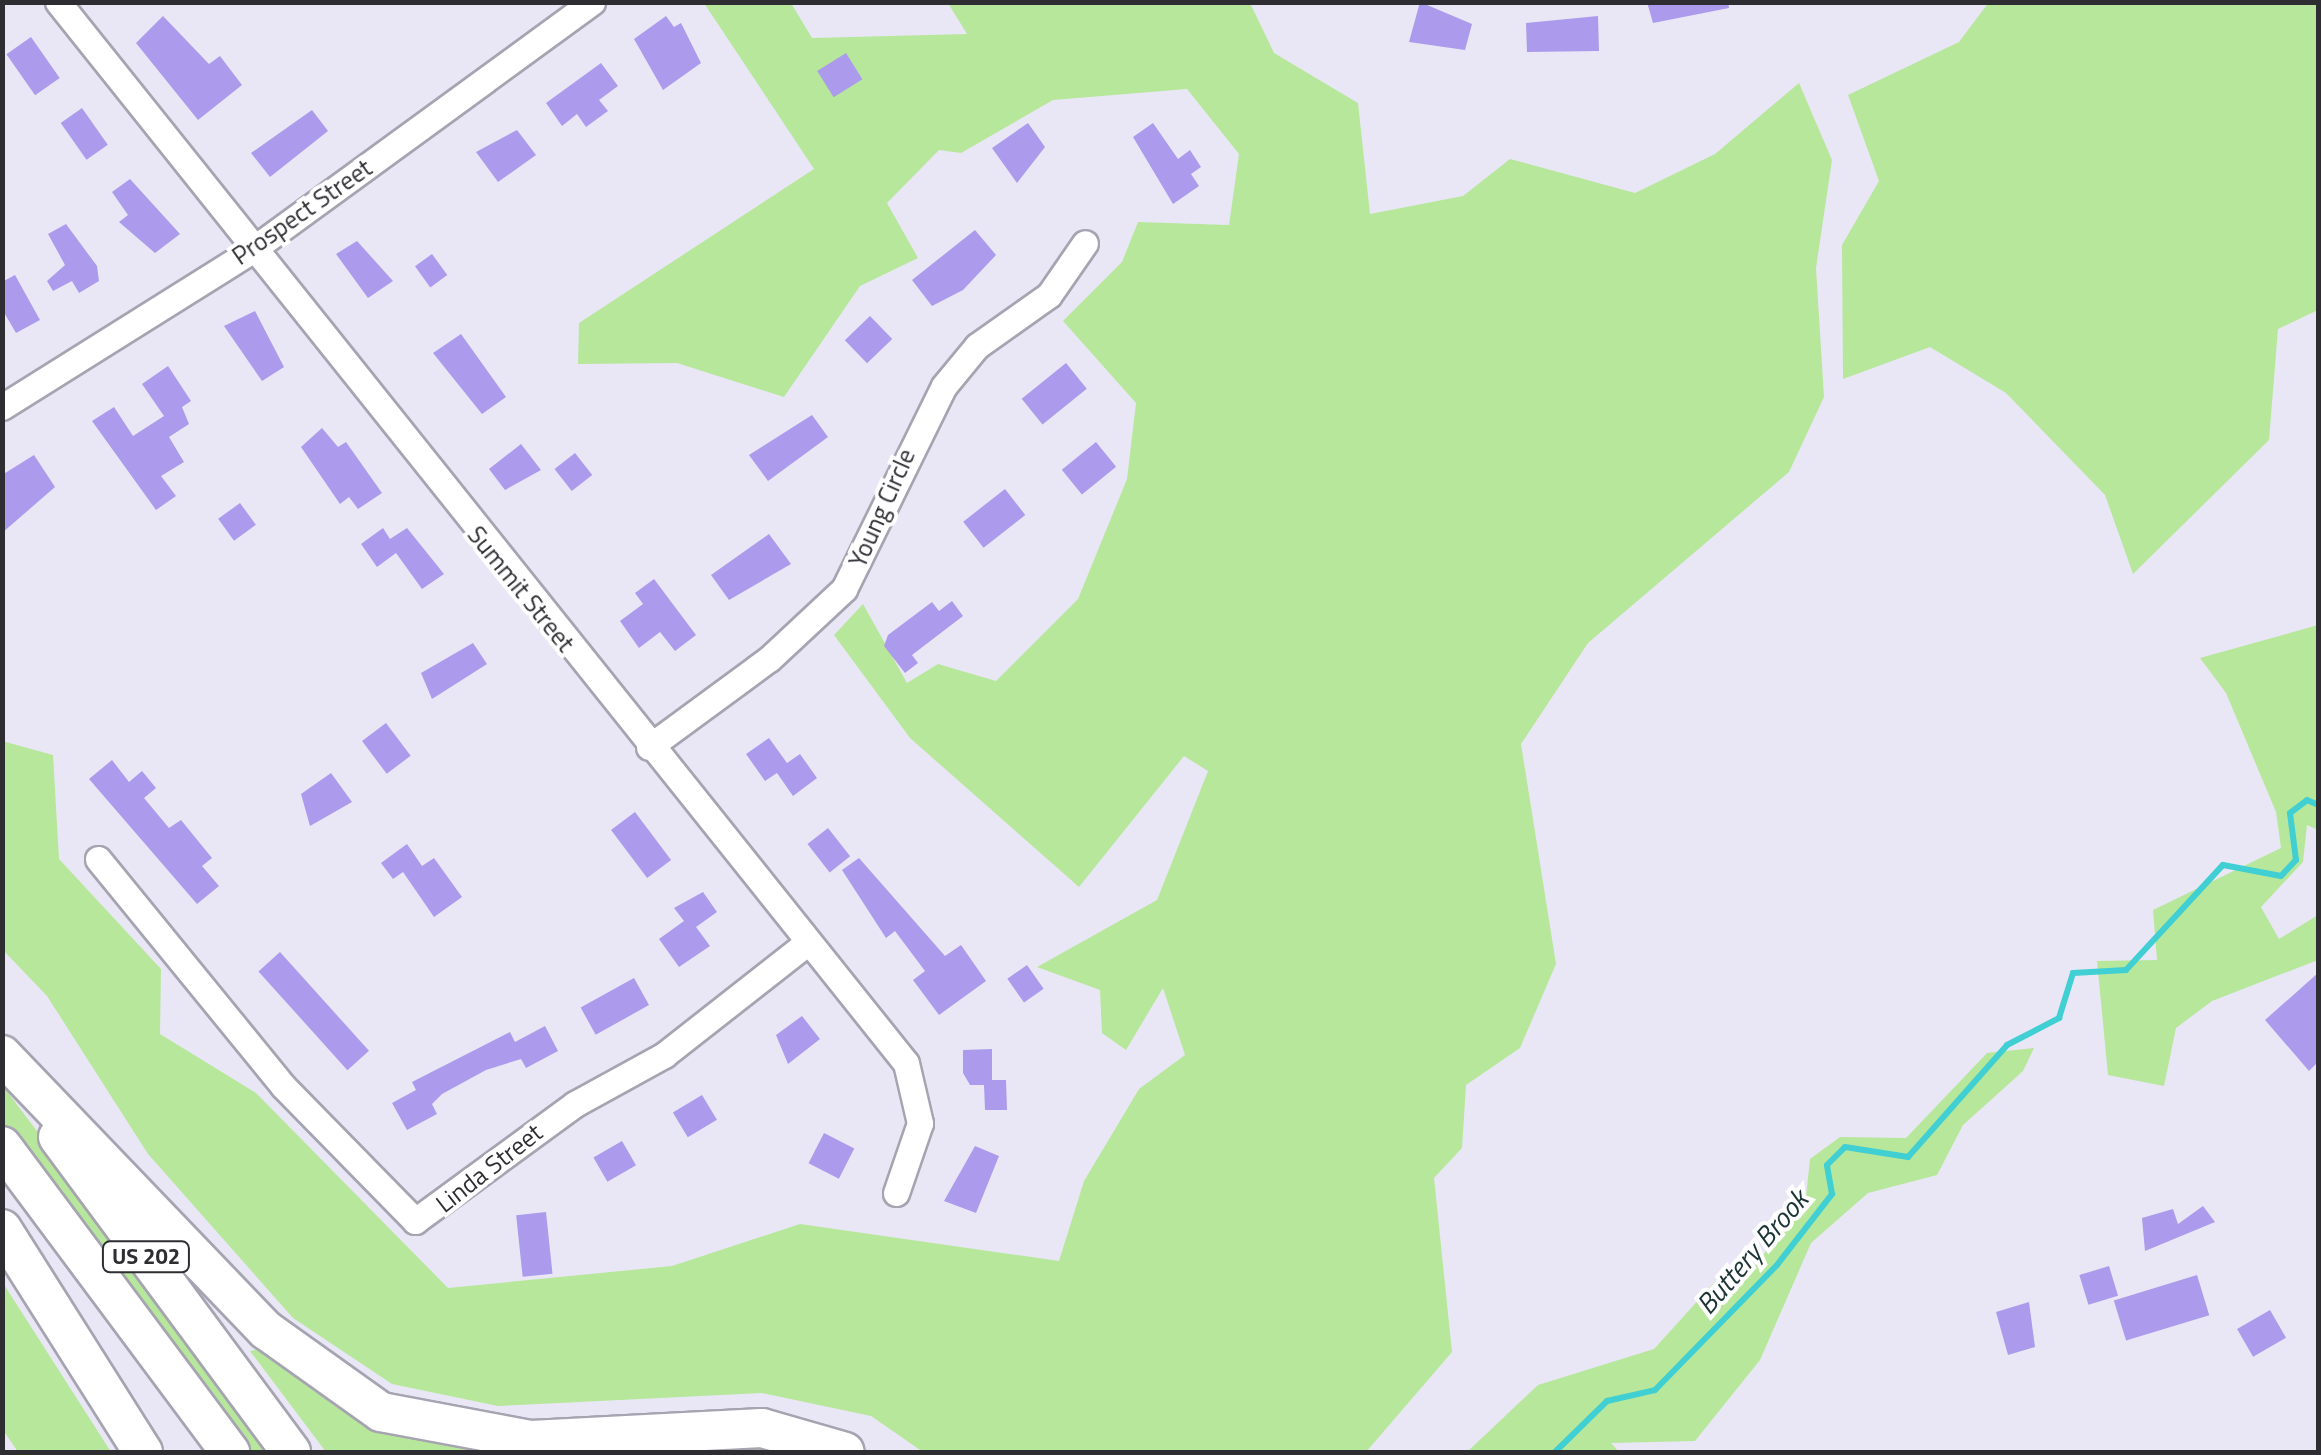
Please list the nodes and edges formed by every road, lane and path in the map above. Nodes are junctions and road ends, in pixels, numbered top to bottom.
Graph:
1 (58, 2) edge
2 (592, 2) edge
3 (1085, 242) dead end
4 (252, 250) junction
5 (2, 407) edge
6 (648, 747) junction
7 (98, 859) dead end
8 (808, 942) junction
9 (2, 1058) edge
10 (2, 1146) edge
11 (896, 1194) dead end
12 (2, 1230) edge
13 (143, 1452) edge
14 (230, 1452) edge
15 (291, 1452) edge
16 (845, 1452) edge

1 - 4 street, Summit Street
2 - 4 street, Prospect Street
3 - 6 street, Young Circle
4 - 5 street, Prospect Street
4 - 6 street, Summit Street
6 - 8 street, Summit Street
7 - 8 street, Linda Street
8 - 11 street, Summit Street
9 - 15 main road, US 202
9 - 16 main road
10 - 14 main road, US 202
12 - 13 main road

